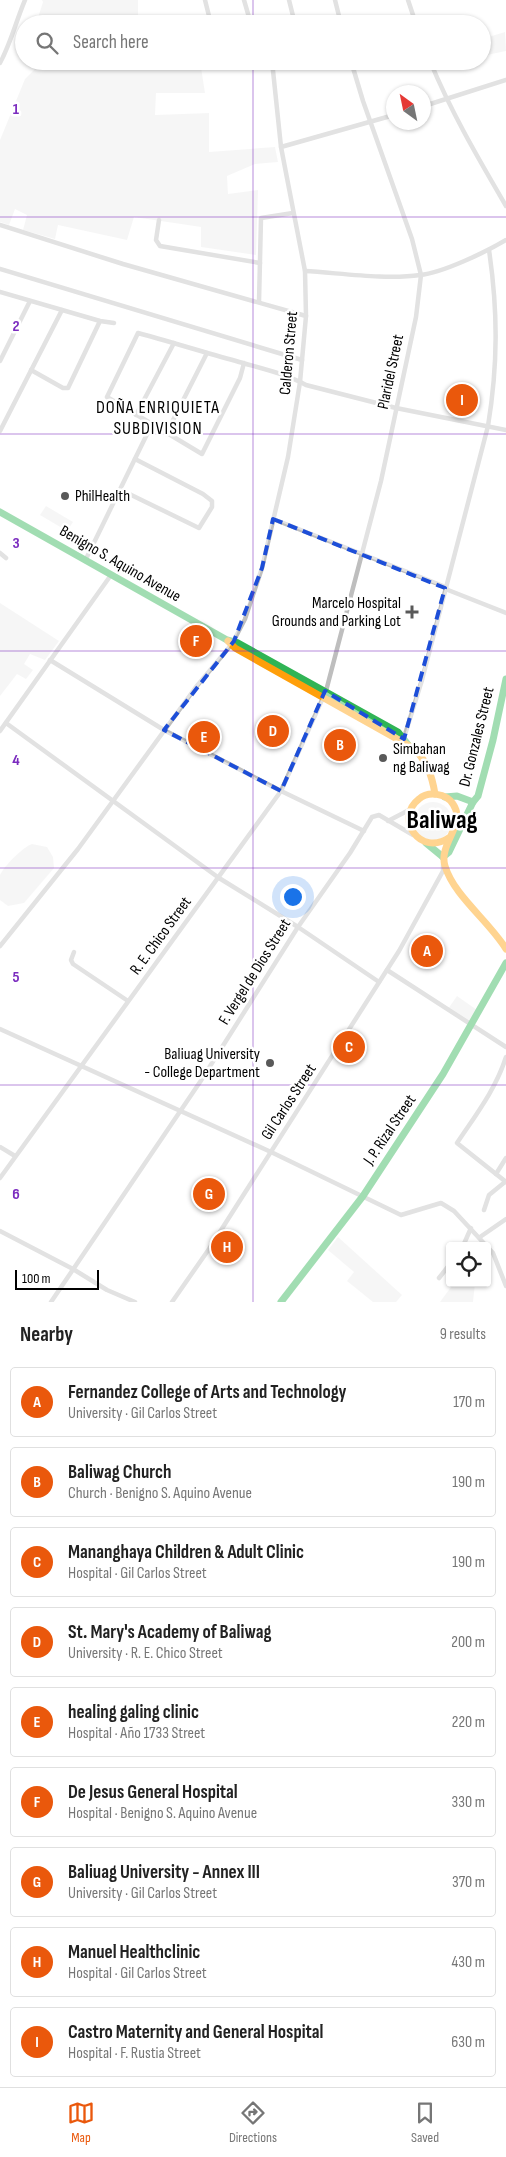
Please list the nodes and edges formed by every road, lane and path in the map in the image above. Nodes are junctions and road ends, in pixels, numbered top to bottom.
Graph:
1 (25, 0) edge
2 (205, 0) edge
3 (244, 0) edge
4 (289, 0) edge
5 (334, 0) edge
6 (408, 0) edge
7 (18, 15) edge
8 (209, 15) edge
9 (248, 15) edge
10 (293, 15) edge
11 (338, 15) edge
12 (413, 15) edge
13 (15, 23) edge
14 (0, 63) edge
15 (273, 70) edge
16 (355, 70) edge
17 (434, 70) edge
18 (506, 80) edge
19 (445, 99) junction
20 (431, 104) edge
21 (386, 118) edge
22 (370, 123) junction
23 (281, 147) junction
24 (506, 206) edge
25 (293, 213) junction
26 (159, 220) dead end
27 (0, 225) edge
28 (506, 240) edge
29 (489, 250) junction
30 (260, 263) junction
31 (0, 269) edge
32 (305, 271) junction
33 (421, 276) junction
34 (0, 292) edge
35 (30, 301) junction
36 (258, 302) junction
37 (62, 310) junction
38 (306, 316) junction
39 (100, 321) junction
40 (114, 323) dead end
41 (174, 343) junction
42 (207, 353) junction
43 (302, 360) junction
44 (0, 361) edge
45 (244, 363) junction
46 (31, 370) junction
47 (300, 382) junction
48 (396, 408) junction
49 (136, 415) junction
50 (152, 424) junction
51 (488, 426) junction
52 (506, 430) edge
53 (0, 431) edge
54 (166, 434) junction
55 (135, 460) junction
56 (121, 490) junction
57 (0, 512) edge
58 (273, 519) junction
59 (0, 553) edge
60 (360, 554) junction
61 (6, 558) dead end
62 (85, 561) junction
63 (111, 575) junction
64 (445, 588) junction
65 (506, 613) edge
66 (231, 642) junction
67 (50, 660) junction
68 (506, 681) edge
69 (324, 694) junction
70 (6, 723) junction
71 (164, 730) junction
72 (0, 731) edge
73 (403, 740) junction
74 (281, 791) junction
75 (435, 794) junction
76 (445, 797) junction
77 (112, 801) junction
78 (473, 802) junction
79 (410, 810) junction
80 (388, 820) junction
81 (364, 831) junction
82 (414, 835) junction
83 (450, 837) junction
84 (426, 843) junction
85 (443, 857) junction
86 (219, 878) junction
87 (298, 927) junction
88 (0, 946) edge
89 (506, 949) edge
90 (74, 952) dead end
91 (506, 963) edge
92 (387, 970) junction
93 (379, 982) junction
94 (128, 1001) junction
95 (472, 1025) junction
96 (0, 1029) edge
97 (506, 1047) edge
98 (506, 1057) edge
99 (82, 1065) junction
100 (181, 1111) junction
101 (0, 1147) edge
102 (271, 1152) junction
103 (15, 1156) junction
104 (506, 1158) edge
105 (496, 1174) junction
106 (0, 1178) edge
107 (506, 1182) edge
108 (363, 1196) junction
109 (484, 1210) dead end
110 (506, 1219) edge
111 (471, 1228) junction
112 (0, 1231) edge
113 (480, 1237) junction
114 (465, 1242) edge
115 (73, 1268) junction
116 (446, 1269) edge
117 (439, 1278) dead end
118 (506, 1286) edge
119 (51, 1302) edge
120 (135, 1302) edge
121 (172, 1302) edge
122 (281, 1302) edge

1 - 7 street
2 - 8 street
3 - 9 street
4 - 10 street
5 - 11 street
6 - 12 street
13 - 14 street
15 - 23 street, Calderon Street
16 - 22 street, Plaridel Street
17 - 19 street
18 - 19 street
19 - 20 street
19 - 24 street
21 - 22 street
22 - 23 street
22 - 33 street, Plaridel Street
23 - 25 street, Calderon Street
25 - 30 street
25 - 32 street, Calderon Street
26 - 30 street
27 - 36 street
28 - 29 street
29 - 33 street
29 - 51 street
30 - 36 street
31 - 43 street
32 - 33 street
32 - 38 street, Calderon Street
33 - 48 street, Plaridel Street
34 - 35 street
35 - 37 street
35 - 44 street
36 - 38 street
37 - 39 street
37 - 46 street
38 - 43 street, Calderon Street
39 - 40 street
39 - 46 street
41 - 42 street
41 - 49 street
41 - 49 street
42 - 45 street
42 - 54 street
43 - 47 street, Calderon Street
45 - 47 street
45 - 54 street
46 - 53 street
47 - 48 street
47 - 58 street, Calderon Street
48 - 51 street
48 - 60 street, Plaridel Street
49 - 50 street
50 - 54 street
50 - 55 street
51 - 52 street
51 - 64 street
55 - 56 street
55 - 56 street
56 - 62 street
57 - 62 main road, Benigno S. Aquino Avenue
58 - 60 street
58 - 66 street, Calderon Street
59 - 61 street
60 - 64 street
60 - 69 street, Plaridel Street
62 - 63 main road, Benigno S. Aquino Avenue
63 - 66 main road, Benigno S. Aquino Avenue
63 - 67 street
64 - 65 street
64 - 73 street
66 - 69 main road, Benigno S. Aquino Avenue
66 - 71 street, Calderon Street
67 - 70 street
67 - 71 street
68 - 78 main road, Dr. Gonzales Street
69 - 73 main road, Benigno S. Aquino Avenue
69 - 74 street, R. E. Chico Street
70 - 72 street
70 - 77 street
71 - 74 street
71 - 77 street, Calderon Street
73 - 75 main road, Benigno S. Aquino Avenue
74 - 81 street
74 - 86 street, R. E. Chico Street
75 - 76 main road
75 - 79 main road
76 - 78 main road
76 - 83 main road
77 - 86 street
77 - 88 street, Calderon Street
78 - 85 main road, Dr. Gonzales Street
79 - 80 street
79 - 82 main road
80 - 81 street, F. Vergel de Dios Street
80 - 82 street
81 - 87 street, F. Vergel de Dios Street
82 - 84 main road
83 - 84 main road
83 - 85 main road
84 - 85 main road
85 - 89 main road
85 - 92 street, Gil Carlos Street
86 - 87 street
86 - 94 street, R. E. Chico Street
87 - 93 street
87 - 100 street, F. Vergel de Dios Street
90 - 94 street
91 - 95 main road, J. P. Rizal Street
92 - 93 street, Gil Carlos Street
92 - 95 street
93 - 102 street, Gil Carlos Street
94 - 99 street, R. E. Chico Street
95 - 97 street
95 - 108 main road, J. P. Rizal Street
96 - 99 street
98 - 105 street
99 - 100 street
99 - 103 street, R. E. Chico Street
100 - 102 street
100 - 115 street, F. Vergel de Dios Street
101 - 103 street
102 - 108 street
102 - 121 street, Gil Carlos Street
103 - 106 street, R. E. Chico Street
104 - 105 street
105 - 107 street
107 - 109 street
108 - 111 street
108 - 122 main road, J. P. Rizal Street
110 - 113 street
111 - 113 street
111 - 114 street
112 - 115 street
113 - 118 street
115 - 119 street, F. Vergel de Dios Street
115 - 120 street
116 - 117 street

